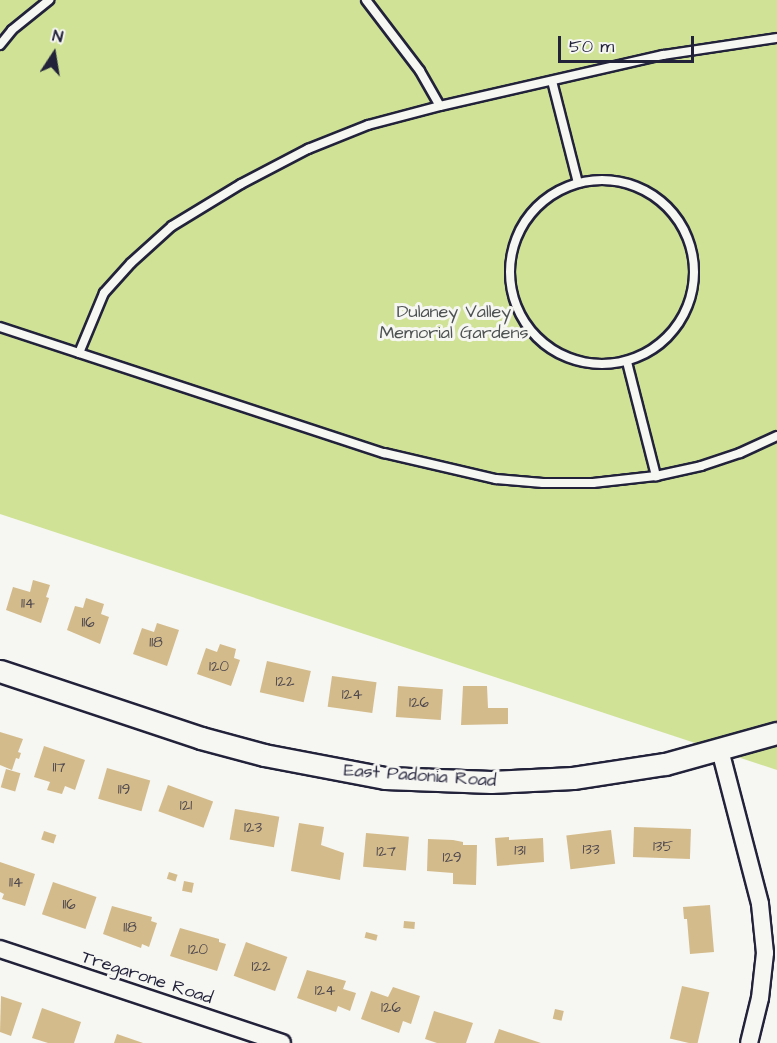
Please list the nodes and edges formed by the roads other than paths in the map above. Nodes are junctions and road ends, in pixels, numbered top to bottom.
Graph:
1 (49, 0) edge
2 (366, 0) edge
3 (777, 38) edge
4 (0, 45) edge
5 (552, 81) junction
6 (440, 106) junction
7 (579, 183) junction
8 (0, 327) edge
9 (79, 353) junction
10 (627, 362) junction
11 (777, 436) edge
12 (656, 476) junction
13 (0, 671) edge
14 (777, 733) edge
15 (720, 750) junction
16 (0, 949) edge
17 (282, 1043) edge
18 (748, 1043) edge

1 - 4 lane
2 - 6 lane
3 - 5 lane
5 - 6 lane
5 - 7 lane
6 - 9 lane
7 - 10 lane
7 - 10 lane
8 - 9 lane
9 - 12 lane
10 - 12 lane
11 - 12 lane
13 - 15 street, East Padonia Road
14 - 15 street, East Padonia Road
15 - 18 street
16 - 17 street, Tregarone Road

